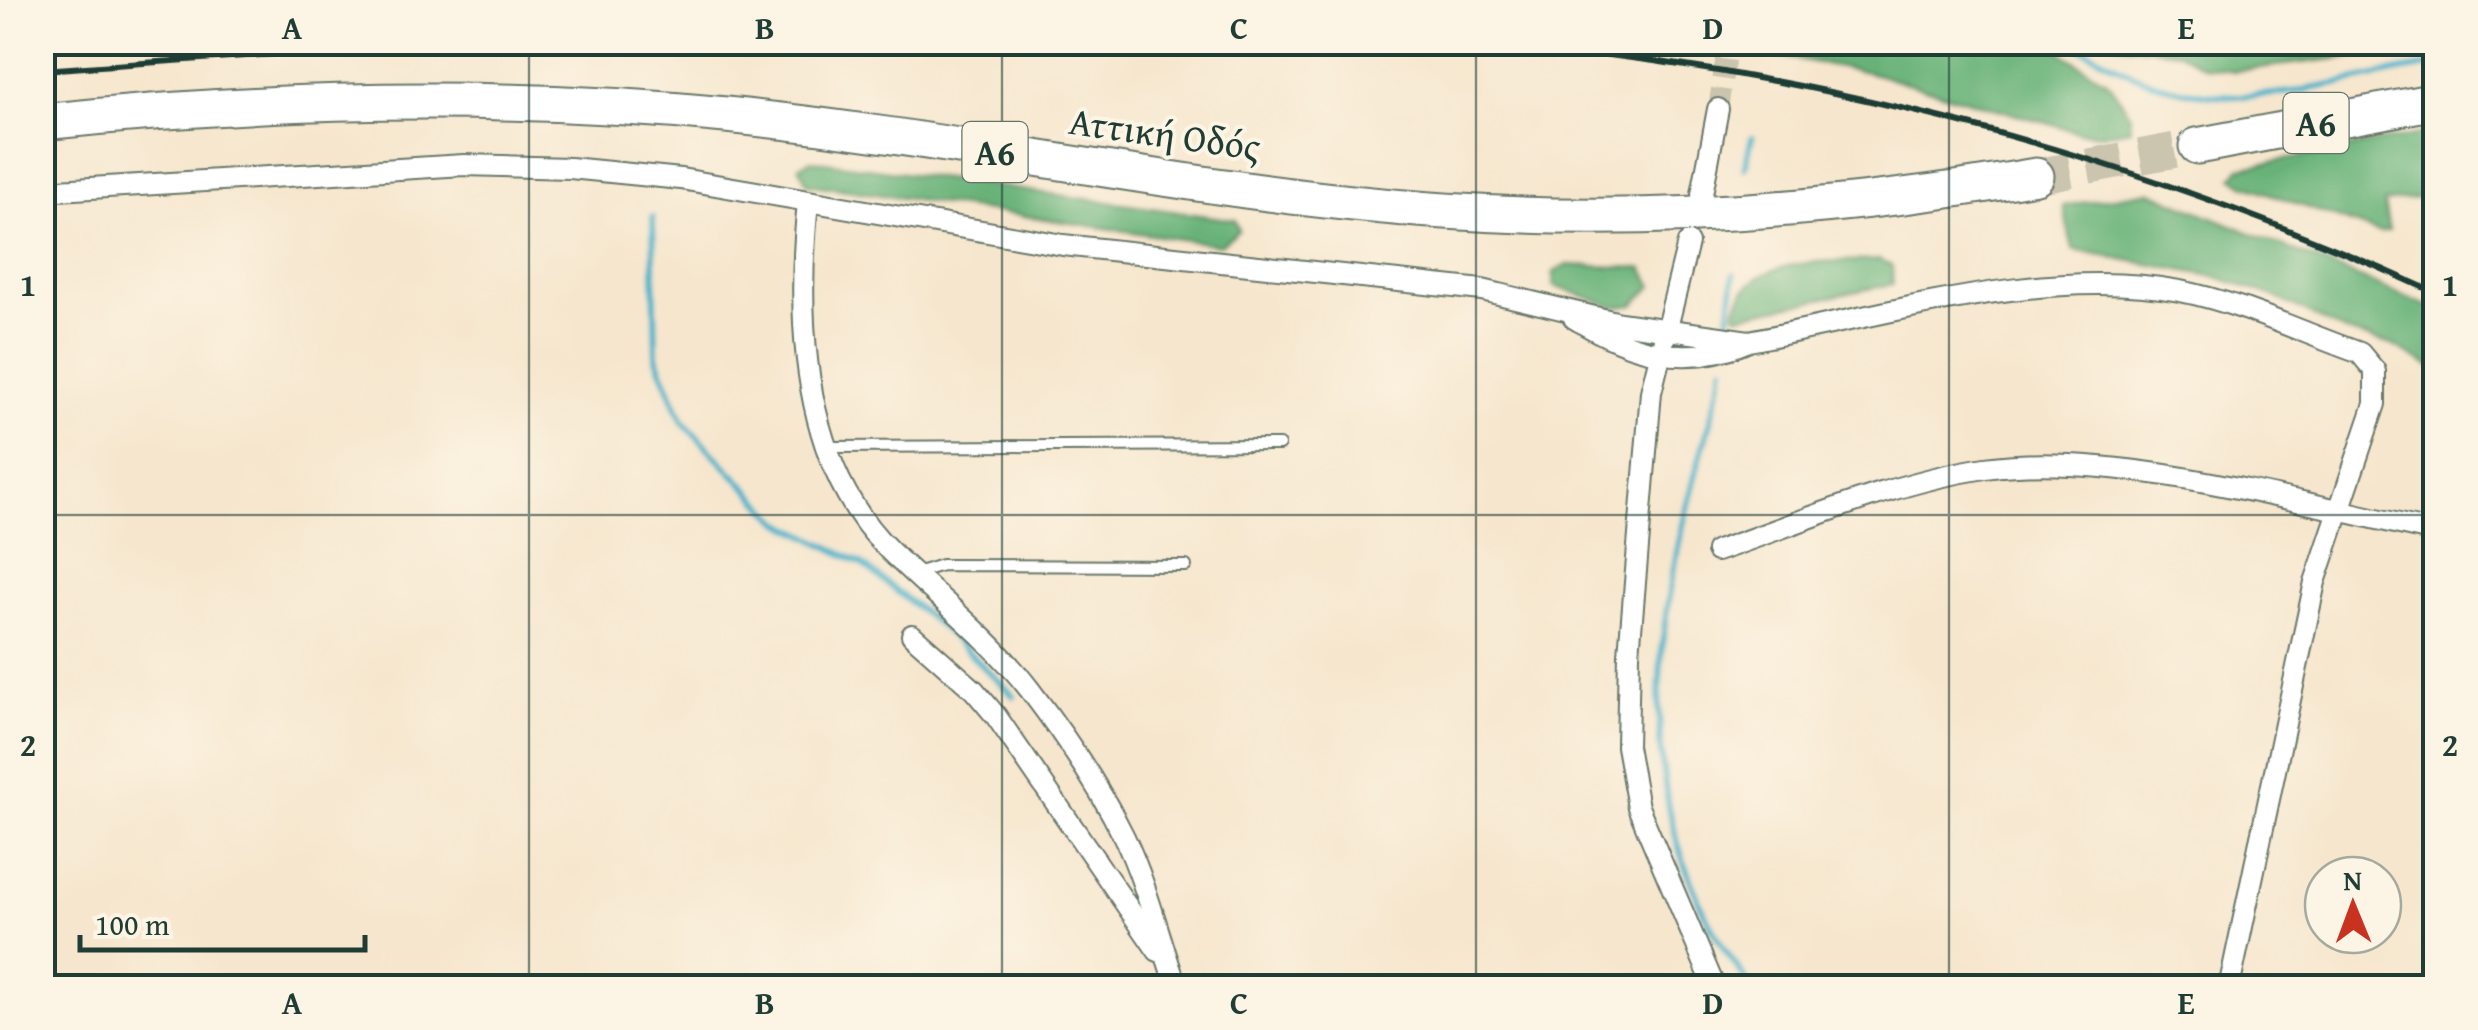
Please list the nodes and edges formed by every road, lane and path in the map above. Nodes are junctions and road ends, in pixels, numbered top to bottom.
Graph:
1 (2436, 101) edge
2 (1718, 109) tunnel mouth
3 (42, 122) edge
4 (2197, 146) tunnel mouth
5 (2036, 176) tunnel mouth
6 (42, 191) edge
7 (1702, 194) dead end
8 (808, 202) junction
9 (1688, 243) dead end
10 (1564, 312) junction
11 (1666, 330) junction
12 (1750, 341) junction
13 (1659, 354) junction
14 (1280, 445) dead end
15 (828, 447) junction
16 (2336, 511) junction
17 (2436, 532) edge
18 (1717, 551) dead end
19 (1186, 566) dead end
20 (916, 573) junction
21 (912, 635) dead end
22 (1174, 979) edge
23 (1715, 988) edge
24 (2229, 988) edge

1 - 4 highway, Α6
2 - 7 street
3 - 5 highway, Αττική Οδός / Α6
6 - 8 street
8 - 10 street
8 - 15 street
9 - 11 street
10 - 11 street
10 - 13 street
11 - 12 street
11 - 13 street
12 - 13 street
12 - 16 street
13 - 23 street
14 - 15 lane
15 - 20 street
16 - 17 street
16 - 18 street
16 - 24 street
19 - 20 lane
20 - 22 street
21 - 22 street

